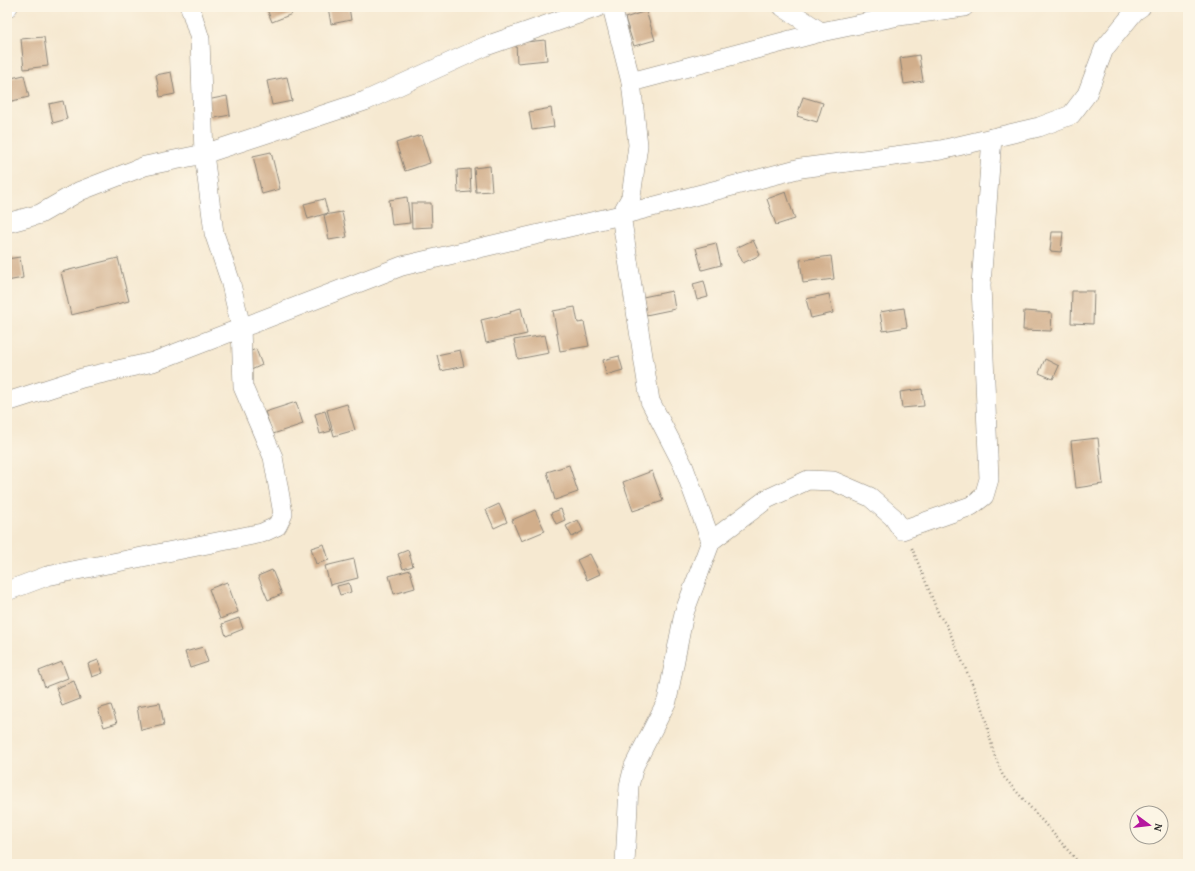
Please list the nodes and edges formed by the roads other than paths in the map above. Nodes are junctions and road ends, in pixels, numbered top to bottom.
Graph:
1 (190, 7) edge
2 (598, 7) edge
3 (612, 7) edge
4 (783, 7) edge
5 (964, 7) edge
6 (1141, 7) edge
7 (821, 32) junction
8 (631, 82) junction
9 (992, 138) junction
10 (204, 154) junction
11 (621, 215) junction
12 (7, 223) edge
13 (241, 327) junction
14 (7, 402) edge
15 (711, 541) junction
16 (7, 591) edge
17 (625, 864) edge

1 - 10 street
2 - 10 street
3 - 8 street
4 - 7 street
5 - 7 street
6 - 9 street
7 - 8 street
8 - 11 street
9 - 11 street
9 - 15 street
10 - 12 street
10 - 13 street
11 - 13 street
11 - 15 street
13 - 14 street
13 - 16 street
15 - 17 street

